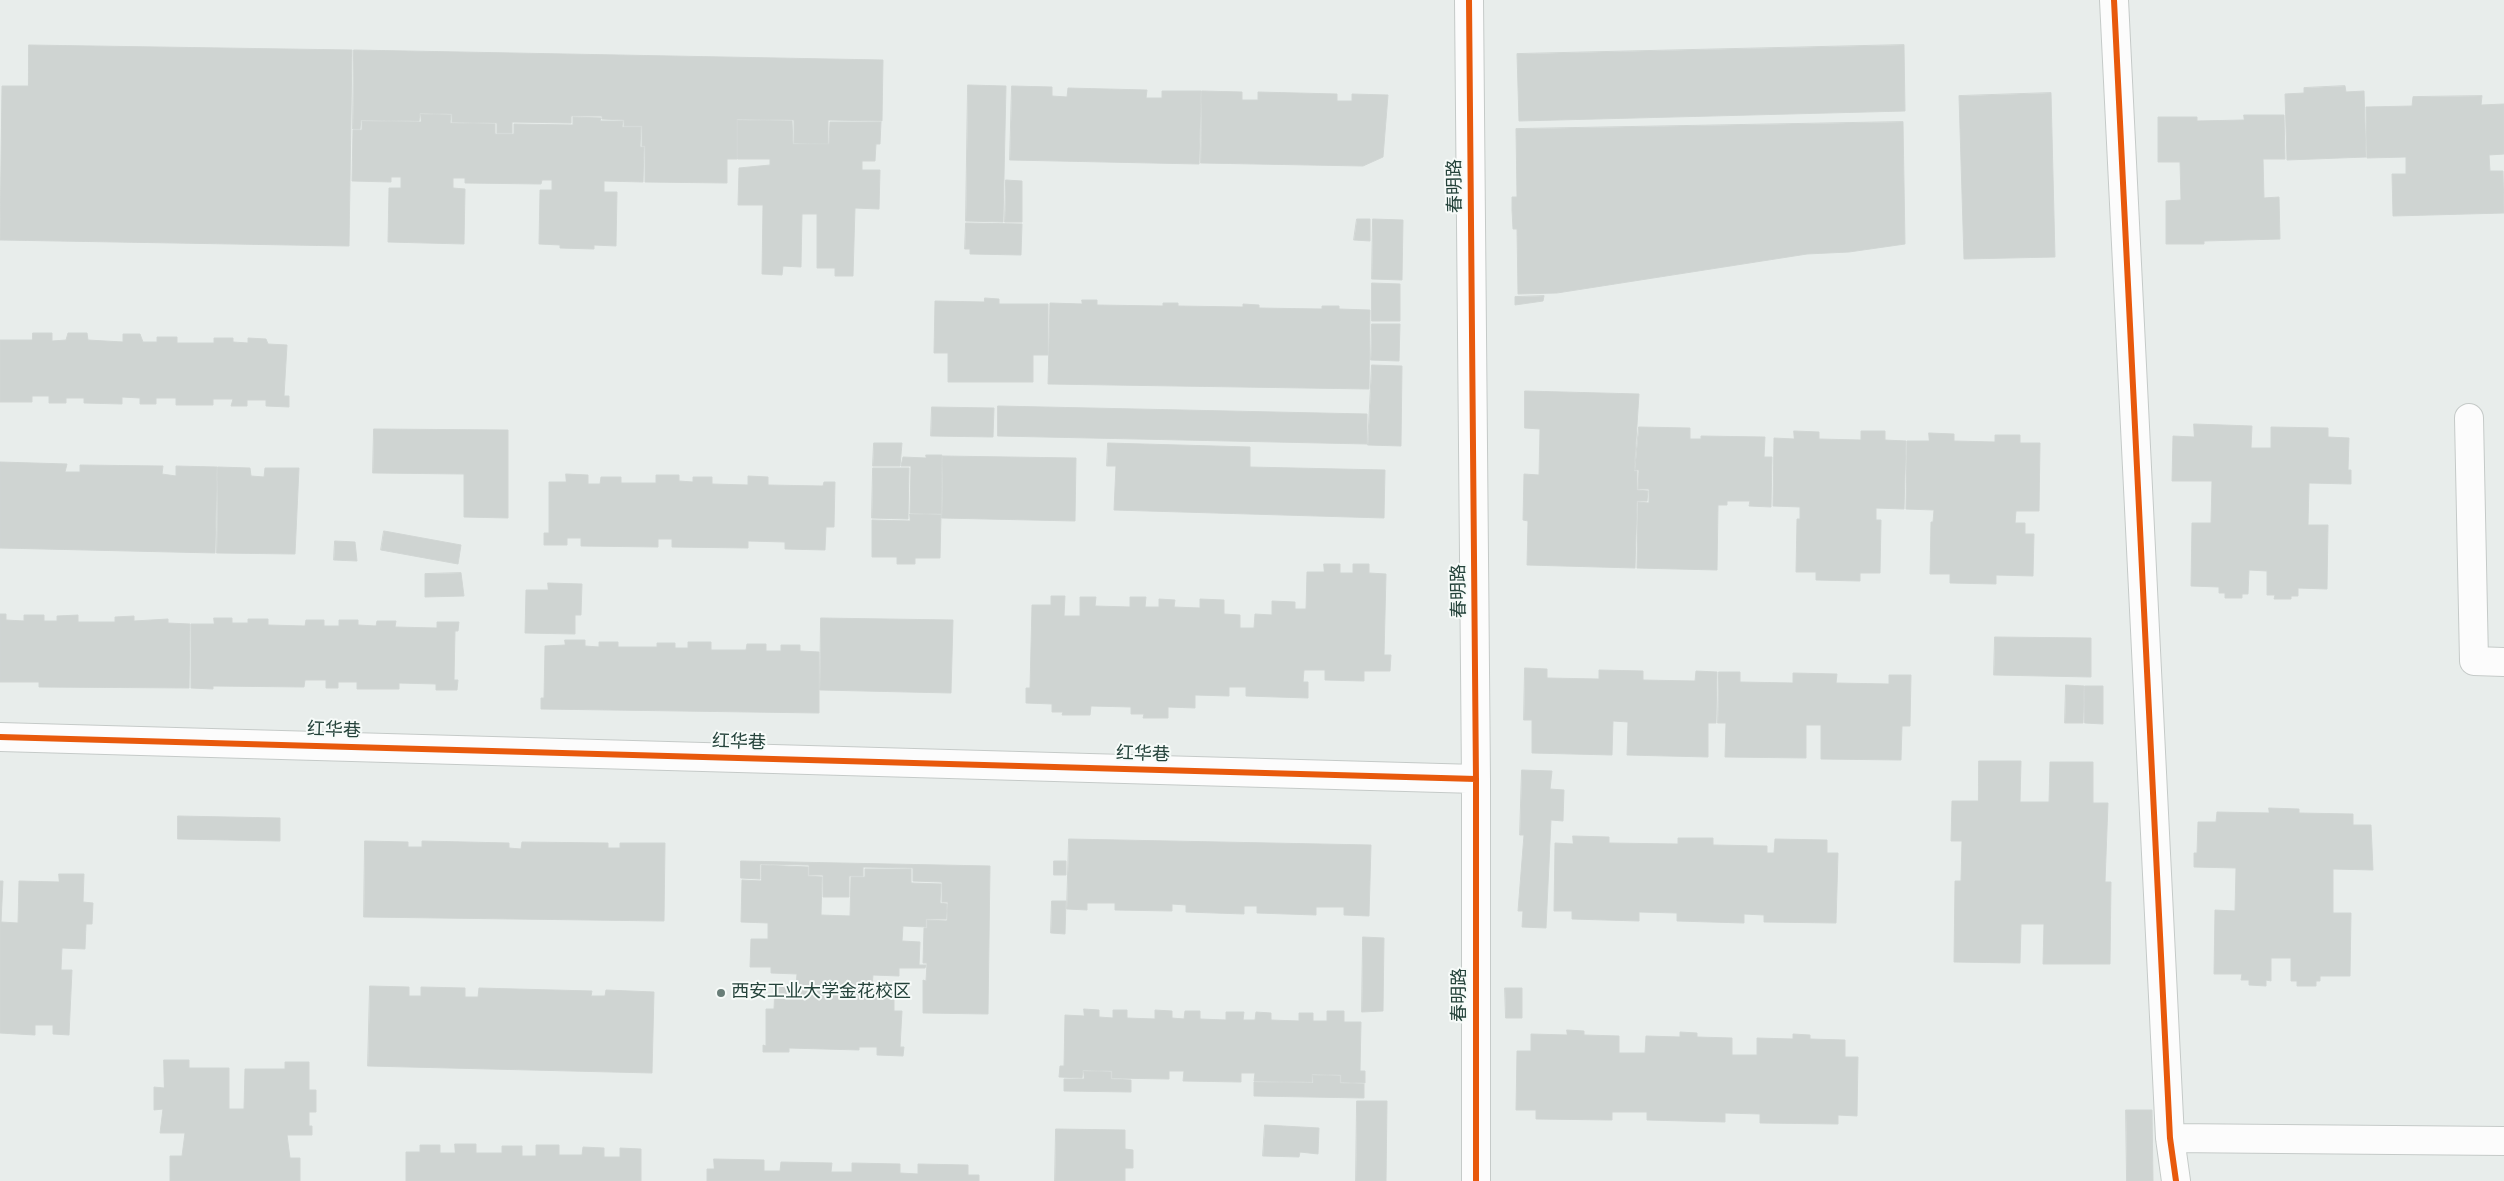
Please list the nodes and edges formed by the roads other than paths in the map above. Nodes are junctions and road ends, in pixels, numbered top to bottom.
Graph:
1 (1469, 0) edge
2 (2114, 0) edge
3 (2469, 418) dead end
4 (2504, 662) edge
5 (0, 737) edge
6 (1476, 779) junction
7 (2170, 1138) junction
8 (2504, 1141) edge
9 (1476, 1181) edge
10 (2176, 1181) edge

1 - 6 street, 春明路
2 - 7 street
3 - 4 street
5 - 6 street, 红华巷
6 - 9 street, 春明路
7 - 8 street
7 - 10 street

